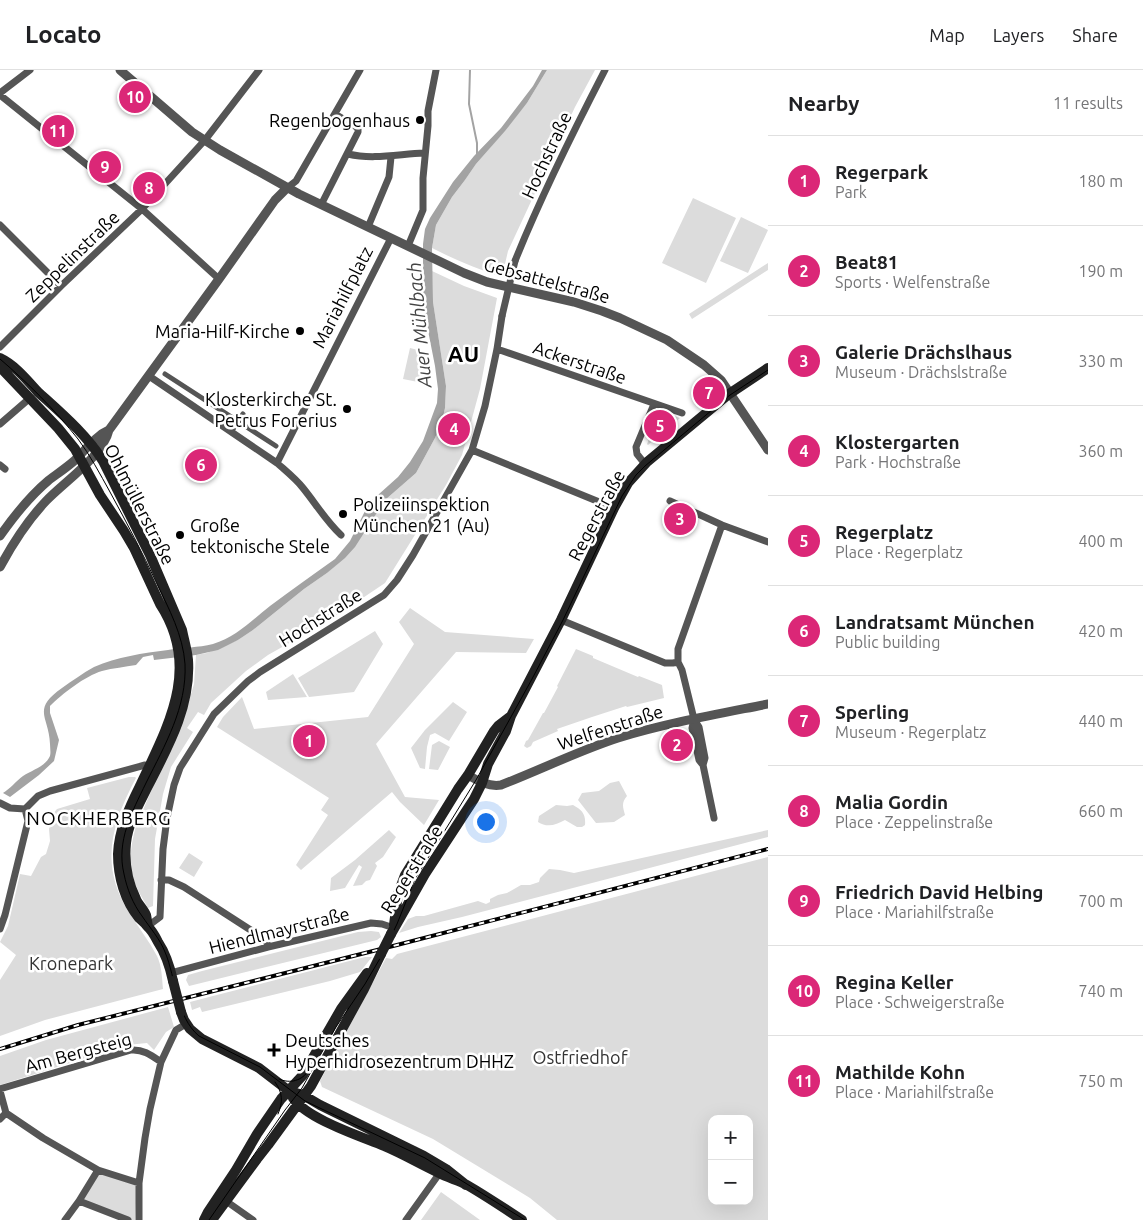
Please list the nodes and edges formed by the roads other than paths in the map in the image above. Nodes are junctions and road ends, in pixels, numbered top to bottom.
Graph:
1 (30, 70) edge
2 (120, 70) edge
3 (259, 70) edge
4 (360, 70) edge
5 (436, 70) edge
6 (605, 70) edge
7 (0, 94) edge
8 (335, 114) junction
9 (205, 140) junction
10 (424, 153) junction
11 (348, 154) junction
12 (391, 157) junction
13 (287, 188) junction
14 (321, 205) junction
15 (142, 209) junction
16 (0, 225) edge
17 (368, 227) junction
18 (390, 238) junction
19 (411, 248) junction
20 (219, 279) junction
21 (61, 286) junction
22 (0, 348) edge
23 (497, 349) junction
24 (0, 358) edge
25 (0, 367) edge
26 (768, 368) edge
27 (165, 374) dead end
28 (149, 376) junction
29 (729, 394) junction
30 (30, 398) junction
31 (654, 404) junction
32 (682, 413) dead end
33 (243, 414) dead end
34 (238, 421) junction
35 (0, 424) edge
36 (231, 432) junction
37 (276, 446) dead end
38 (94, 448) junction
39 (472, 450) junction
40 (768, 450) edge
41 (79, 456) junction
42 (277, 463) junction
43 (645, 464) junction
44 (84, 466) junction
45 (670, 501) dead end
46 (614, 508) junction
47 (722, 524) junction
48 (341, 535) dead end
49 (0, 536) edge
50 (768, 542) edge
51 (0, 567) edge
52 (561, 620) junction
53 (678, 662) junction
54 (768, 704) edge
55 (511, 716) junction
56 (694, 719) junction
57 (149, 767) junction
58 (468, 775) junction
59 (482, 783) junction
60 (0, 803) edge
61 (25, 809) junction
62 (714, 818) dead end
63 (161, 880) junction
64 (148, 926) junction
65 (0, 929) edge
66 (392, 931) junction
67 (268, 947) junction
68 (380, 956) junction
69 (172, 976) junction
70 (186, 1024) junction
71 (161, 1062) junction
72 (0, 1091) edge
73 (289, 1091) junction
74 (301, 1100) junction
75 (6, 1113) junction
76 (0, 1119) edge
77 (98, 1170) junction
78 (439, 1174) junction
79 (138, 1183) junction
80 (466, 1185) junction
81 (78, 1201) junction
82 (226, 1201) junction
83 (65, 1220) edge
84 (128, 1220) edge
85 (139, 1220) edge
86 (204, 1220) edge
87 (212, 1220) edge
88 (253, 1220) edge
89 (406, 1220) edge
90 (522, 1220) edge

1 - 7 street
2 - 9 street, Mariahilfplatz
3 - 9 street, Zeppelinstraße
4 - 8 street
5 - 10 street
6 - 23 street, Hochstraße, bridge
7 - 15 street
8 - 11 street
8 - 13 street
9 - 13 street, Mariahilfplatz
9 - 15 street, Zeppelinstraße
10 - 12 street
10 - 19 street
11 - 12 street
11 - 14 street
12 - 17 street
13 - 14 street, Mariahilfplatz
13 - 20 street
14 - 17 street, Mariahilfplatz
15 - 20 street
15 - 21 street, Zeppelinstraße
16 - 21 street
17 - 18 street, Mariahilfplatz
18 - 19 street, Gebsattelstraße
18 - 42 street, Mariahilfplatz
19 - 29 street, Gebsattelstraße
20 - 28 street
21 - 22 street, Zeppelinstraße
23 - 31 street, Ackerstraße
23 - 39 street, Hochstraße
24 - 38 main road, Ohlmüllerstraße
25 - 30 main road, Ohlmüllerstraße
26 - 29 main road, Regerstraße
27 - 34 street
28 - 36 street
28 - 38 street
29 - 40 street, Gebsattelstraße
29 - 43 main road, Regerstraße
30 - 35 street
30 - 41 main road, Ohlmüllerstraße
31 - 32 street, Ackerstraße
31 - 43 street
33 - 34 street
34 - 36 street
34 - 37 street
36 - 42 street
38 - 41 street
38 - 44 street
38 - 64 main road, Ohlmüllerstraße
39 - 46 street
39 - 63 street, Hochstraße
41 - 44 main road, Ohlmüllerstraße
41 - 49 street
42 - 48 street
43 - 46 main road, Regerstraße
44 - 51 street
44 - 57 main road, Ohlmüllerstraße
45 - 47 street
46 - 52 main road, Regerstraße
47 - 50 street
47 - 53 street
52 - 53 street
52 - 55 main road, Regerstraße
53 - 56 street
54 - 56 street, Welfenstraße
55 - 58 main road, Regerstraße
55 - 59 main road, Regerstraße
56 - 59 street, Welfenstraße
56 - 62 street
57 - 61 street
57 - 64 main road, Ohlmüllerstraße
58 - 59 street, Welfenstraße
58 - 66 main road, Regerstraße
59 - 66 main road, Regerstraße
60 - 61 street
61 - 65 street
63 - 64 street, Hochstraße
63 - 67 street
64 - 69 main road
66 - 67 street, Hiendlmayrstraße
66 - 68 main road, bridge
67 - 69 street, Hiendlmayrstraße
68 - 73 main road
68 - 74 main road
69 - 70 main road, bridge
70 - 71 street
70 - 73 main road
71 - 72 street, Am Bergsteig
71 - 79 street
72 - 75 street
73 - 74 main road
73 - 86 main road
74 - 78 main road
74 - 80 main road
74 - 82 main road
75 - 76 street
75 - 77 street
77 - 79 street
77 - 81 street
78 - 80 main road
78 - 89 street
79 - 85 street
80 - 90 main road
81 - 83 street
81 - 84 street
82 - 87 main road
82 - 88 street

